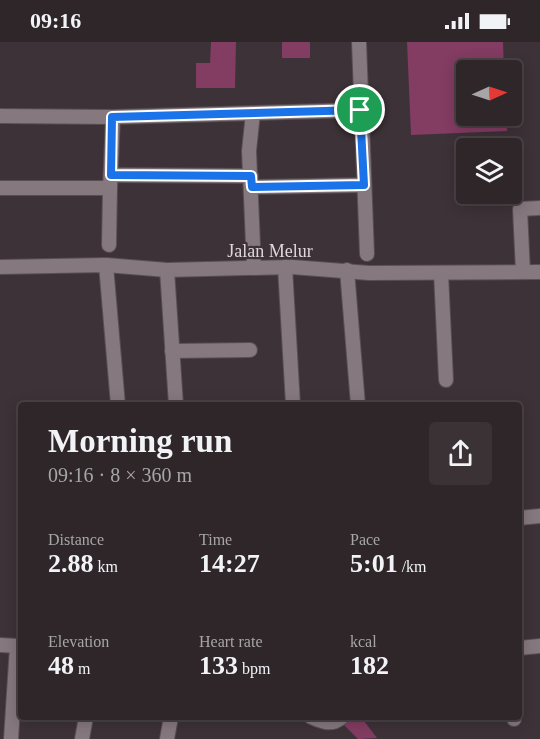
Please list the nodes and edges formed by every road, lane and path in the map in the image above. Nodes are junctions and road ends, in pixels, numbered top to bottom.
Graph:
1 (359, 42) edge
2 (360, 110) junction
3 (253, 112) junction
4 (0, 116) edge
5 (112, 117) junction
6 (252, 181) junction
7 (110, 182) junction
8 (364, 185) junction
9 (0, 188) edge
10 (540, 208) edge
11 (109, 245) dead end
12 (367, 254) dead end
13 (106, 265) junction
14 (0, 267) edge
15 (285, 267) junction
16 (254, 268) junction
17 (167, 270) junction
18 (348, 270) junction
19 (524, 272) junction
20 (540, 272) edge
21 (441, 273) junction
22 (250, 350) dead end
23 (172, 351) junction
24 (446, 380) dead end
25 (117, 402) edge
26 (176, 402) edge
27 (292, 402) edge
28 (358, 402) edge
29 (540, 516) edge
30 (522, 518) edge
31 (0, 645) edge
32 (18, 645) edge
33 (540, 646) edge
34 (522, 648) edge
35 (18, 657) edge
36 (85, 720) edge
37 (170, 720) edge
38 (320, 720) edge
39 (339, 720) edge
40 (11, 739) edge
41 (82, 739) edge
42 (167, 739) edge

1 - 2 street
2 - 3 street
2 - 8 street
3 - 5 street
3 - 6 street
4 - 5 street
5 - 7 street
6 - 7 street
6 - 8 street
6 - 16 street
7 - 9 street
7 - 11 street
8 - 12 street
10 - 19 street
13 - 14 street, Jalan Melur
13 - 17 street, Jalan Melur
13 - 25 street
15 - 16 street, Jalan Melur
15 - 18 street, Jalan Melur
15 - 27 street
16 - 17 street, Jalan Melur
17 - 23 street
18 - 21 street, Jalan Melur
18 - 28 street
19 - 20 street, Jalan Melur
19 - 21 street, Jalan Melur
21 - 24 street
22 - 23 street
23 - 26 street
29 - 30 street
31 - 32 street
33 - 34 street
35 - 40 street
36 - 41 street
37 - 42 street
38 - 39 street

